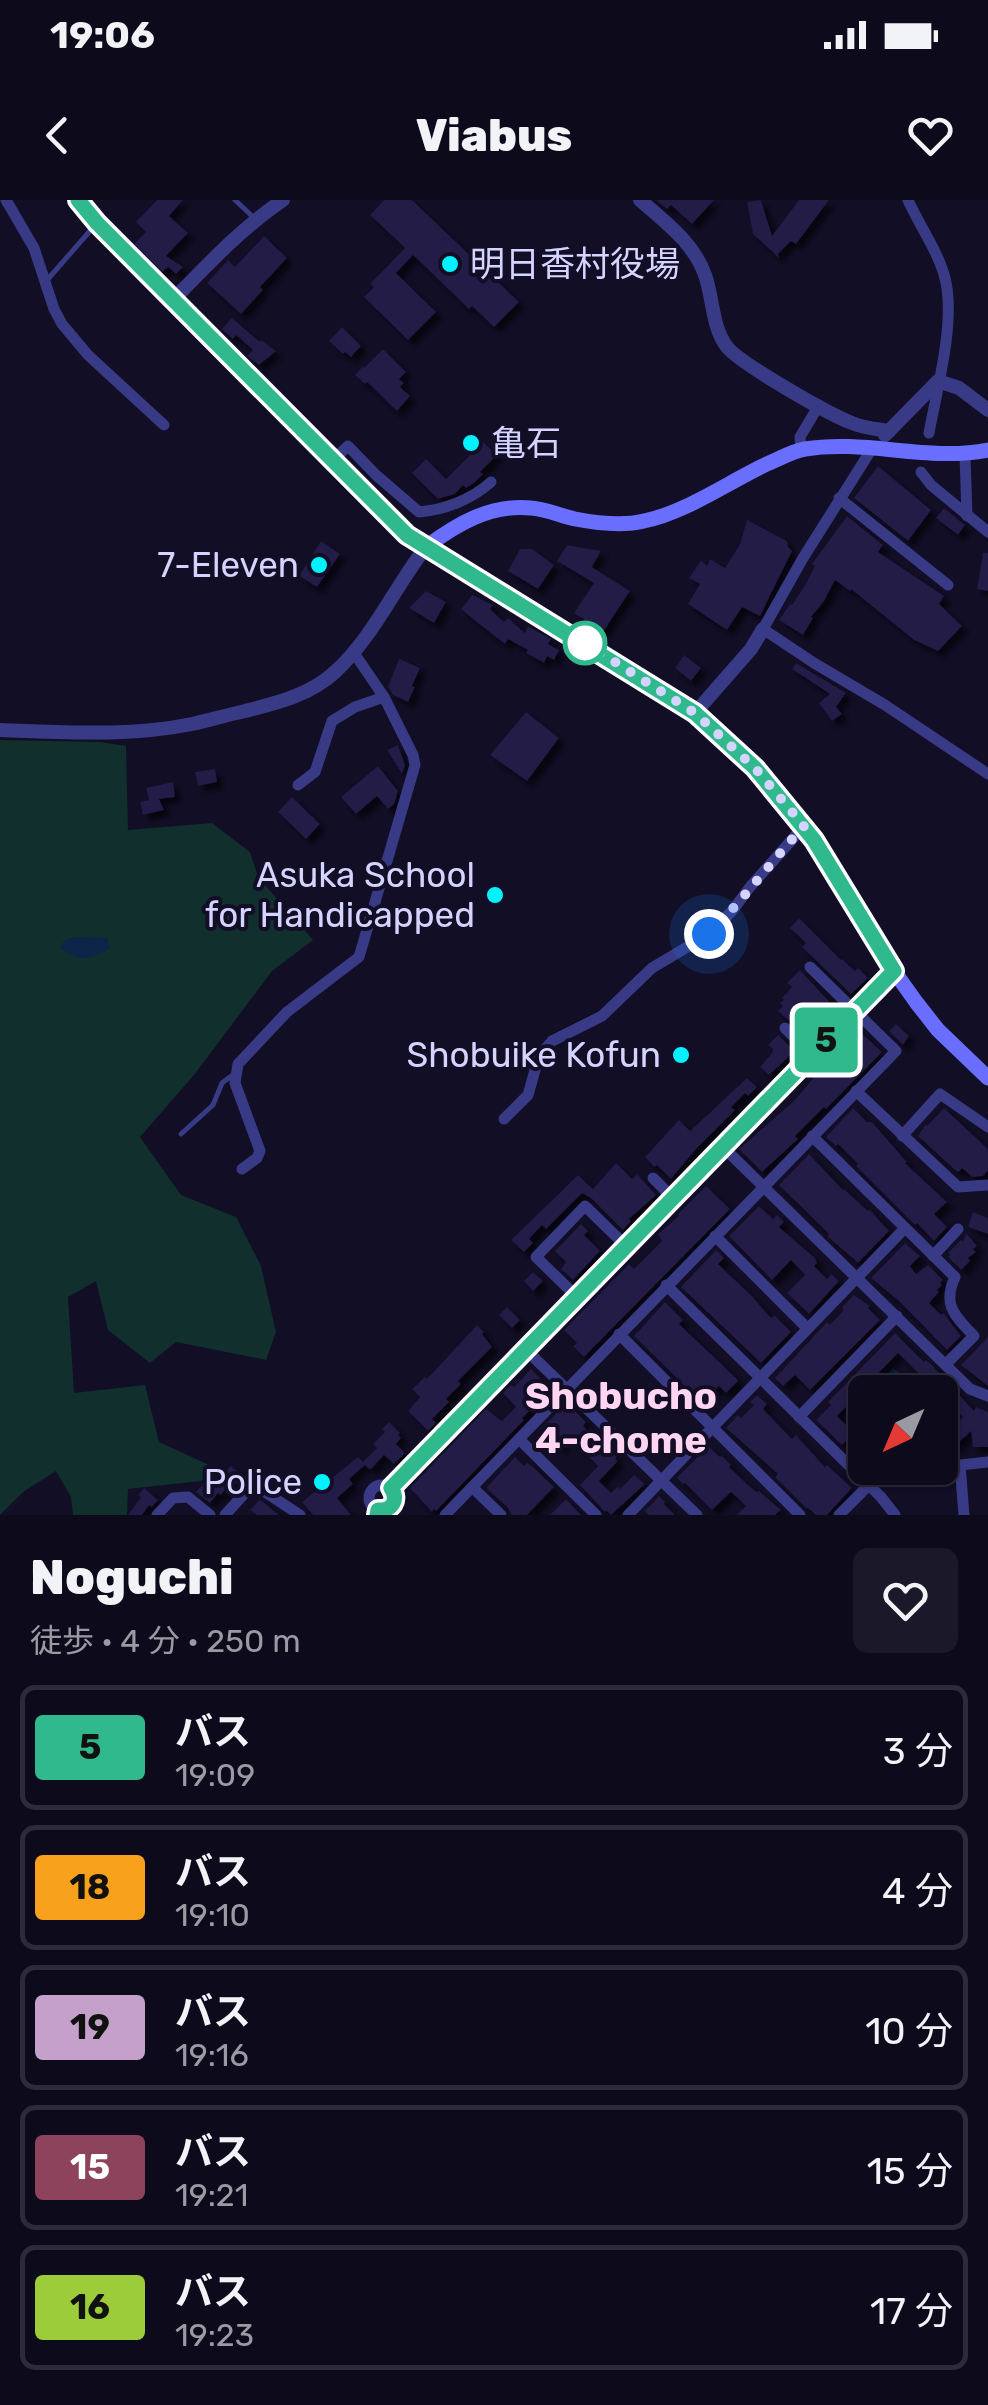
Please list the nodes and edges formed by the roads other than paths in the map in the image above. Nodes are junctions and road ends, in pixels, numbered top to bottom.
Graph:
1 (6, 200) edge
2 (78, 200) edge
3 (236, 200) edge
4 (283, 200) edge
5 (640, 200) edge
6 (908, 200) edge
7 (255, 219) junction
8 (97, 223) junction
9 (46, 282) junction
10 (174, 299) junction
11 (938, 381) junction
12 (819, 406) junction
13 (988, 410) edge
14 (164, 425) dead end
15 (890, 431) junction
16 (929, 433) dead end
17 (872, 447) junction
18 (800, 450) junction
19 (988, 450) edge
20 (965, 455) junction
21 (332, 461) junction
22 (921, 472) dead end
23 (492, 482) dead end
24 (839, 498) junction
25 (967, 516) junction
26 (988, 532) edge
27 (426, 547) junction
28 (948, 585) dead end
29 (763, 630) junction
30 (354, 653) junction
31 (384, 697) junction
32 (695, 713) junction
33 (0, 730) edge
34 (988, 774) edge
35 (298, 785) dead end
36 (804, 826) junction
37 (810, 967) dead end
38 (894, 971) junction
39 (855, 1010) junction
40 (784, 1028) dead end
41 (812, 1055) junction
42 (237, 1071) junction
43 (988, 1078) edge
44 (856, 1092) junction
45 (504, 1119) dead end
46 (988, 1128) edge
47 (181, 1134) dead end
48 (812, 1136) junction
49 (902, 1136) junction
50 (722, 1146) junction
51 (242, 1169) dead end
52 (653, 1178) dead end
53 (764, 1186) junction
54 (988, 1186) edge
55 (672, 1197) junction
56 (905, 1228) junction
57 (958, 1229) dead end
58 (715, 1236) junction
59 (625, 1246) junction
60 (933, 1256) junction
61 (857, 1277) junction
62 (666, 1285) junction
63 (576, 1296) junction
64 (896, 1316) junction
65 (807, 1328) junction
66 (618, 1334) junction
67 (525, 1349) junction
68 (946, 1364) junction
69 (760, 1378) junction
70 (566, 1389) junction
71 (988, 1396) edge
72 (800, 1416) junction
73 (712, 1428) junction
74 (518, 1439) junction
75 (988, 1462) edge
76 (661, 1480) junction
77 (868, 1486) junction
78 (472, 1487) junction
79 (391, 1488) junction
80 (379, 1511) edge
81 (157, 1515) edge
82 (210, 1515) edge
83 (224, 1515) edge
84 (300, 1515) edge
85 (445, 1515) edge
86 (501, 1515) edge
87 (596, 1515) edge
88 (628, 1515) edge
89 (697, 1515) edge
90 (800, 1515) edge
91 (839, 1515) edge
92 (894, 1515) edge
93 (964, 1515) edge

1 - 9 street
2 - 8 main road
3 - 7 lane
4 - 7 street
5 - 12 street
6 - 11 street
7 - 10 street
8 - 9 lane
8 - 10 main road
9 - 14 street
10 - 21 main road
11 - 13 street
11 - 15 street
11 - 16 street
12 - 15 street
12 - 18 street
15 - 17 street
17 - 18 main road
17 - 20 main road
17 - 24 street
18 - 27 main road
19 - 20 main road
20 - 25 street
21 - 23 street
21 - 27 main road
22 - 25 street
24 - 28 street
24 - 29 street
25 - 26 street
27 - 30 street
27 - 32 main road
29 - 32 street
29 - 34 street
30 - 31 street
30 - 33 street
31 - 35 street
31 - 42 street
32 - 36 main road
36 - 38 main road
36 - 45 street
37 - 39 street
38 - 39 street
38 - 43 main road
39 - 41 street
39 - 44 street
40 - 41 street
41 - 50 street
42 - 47 lane
42 - 51 street
44 - 48 street
44 - 49 street
46 - 49 street
48 - 53 street
48 - 56 street
49 - 54 street
50 - 53 street
50 - 55 street
52 - 55 street
53 - 58 street
53 - 61 street
55 - 59 street
56 - 60 street
56 - 61 street
57 - 60 street
58 - 62 street
58 - 65 street
59 - 63 street
59 - 63 street
60 - 68 street
61 - 64 street
61 - 65 street
62 - 66 street
62 - 69 street
63 - 67 street
64 - 68 street
64 - 72 street
65 - 69 street
66 - 70 street
66 - 73 street
67 - 70 street
67 - 79 street
68 - 71 street
69 - 72 street
69 - 73 street
70 - 74 street
70 - 76 street
72 - 77 street
73 - 76 street
73 - 90 street
74 - 78 street
74 - 87 street
75 - 93 street
76 - 88 street
76 - 89 street
77 - 91 street
77 - 92 street
78 - 85 street
78 - 86 street
79 - 80 street
79 - 80 street
81 - 82 street
83 - 84 street

